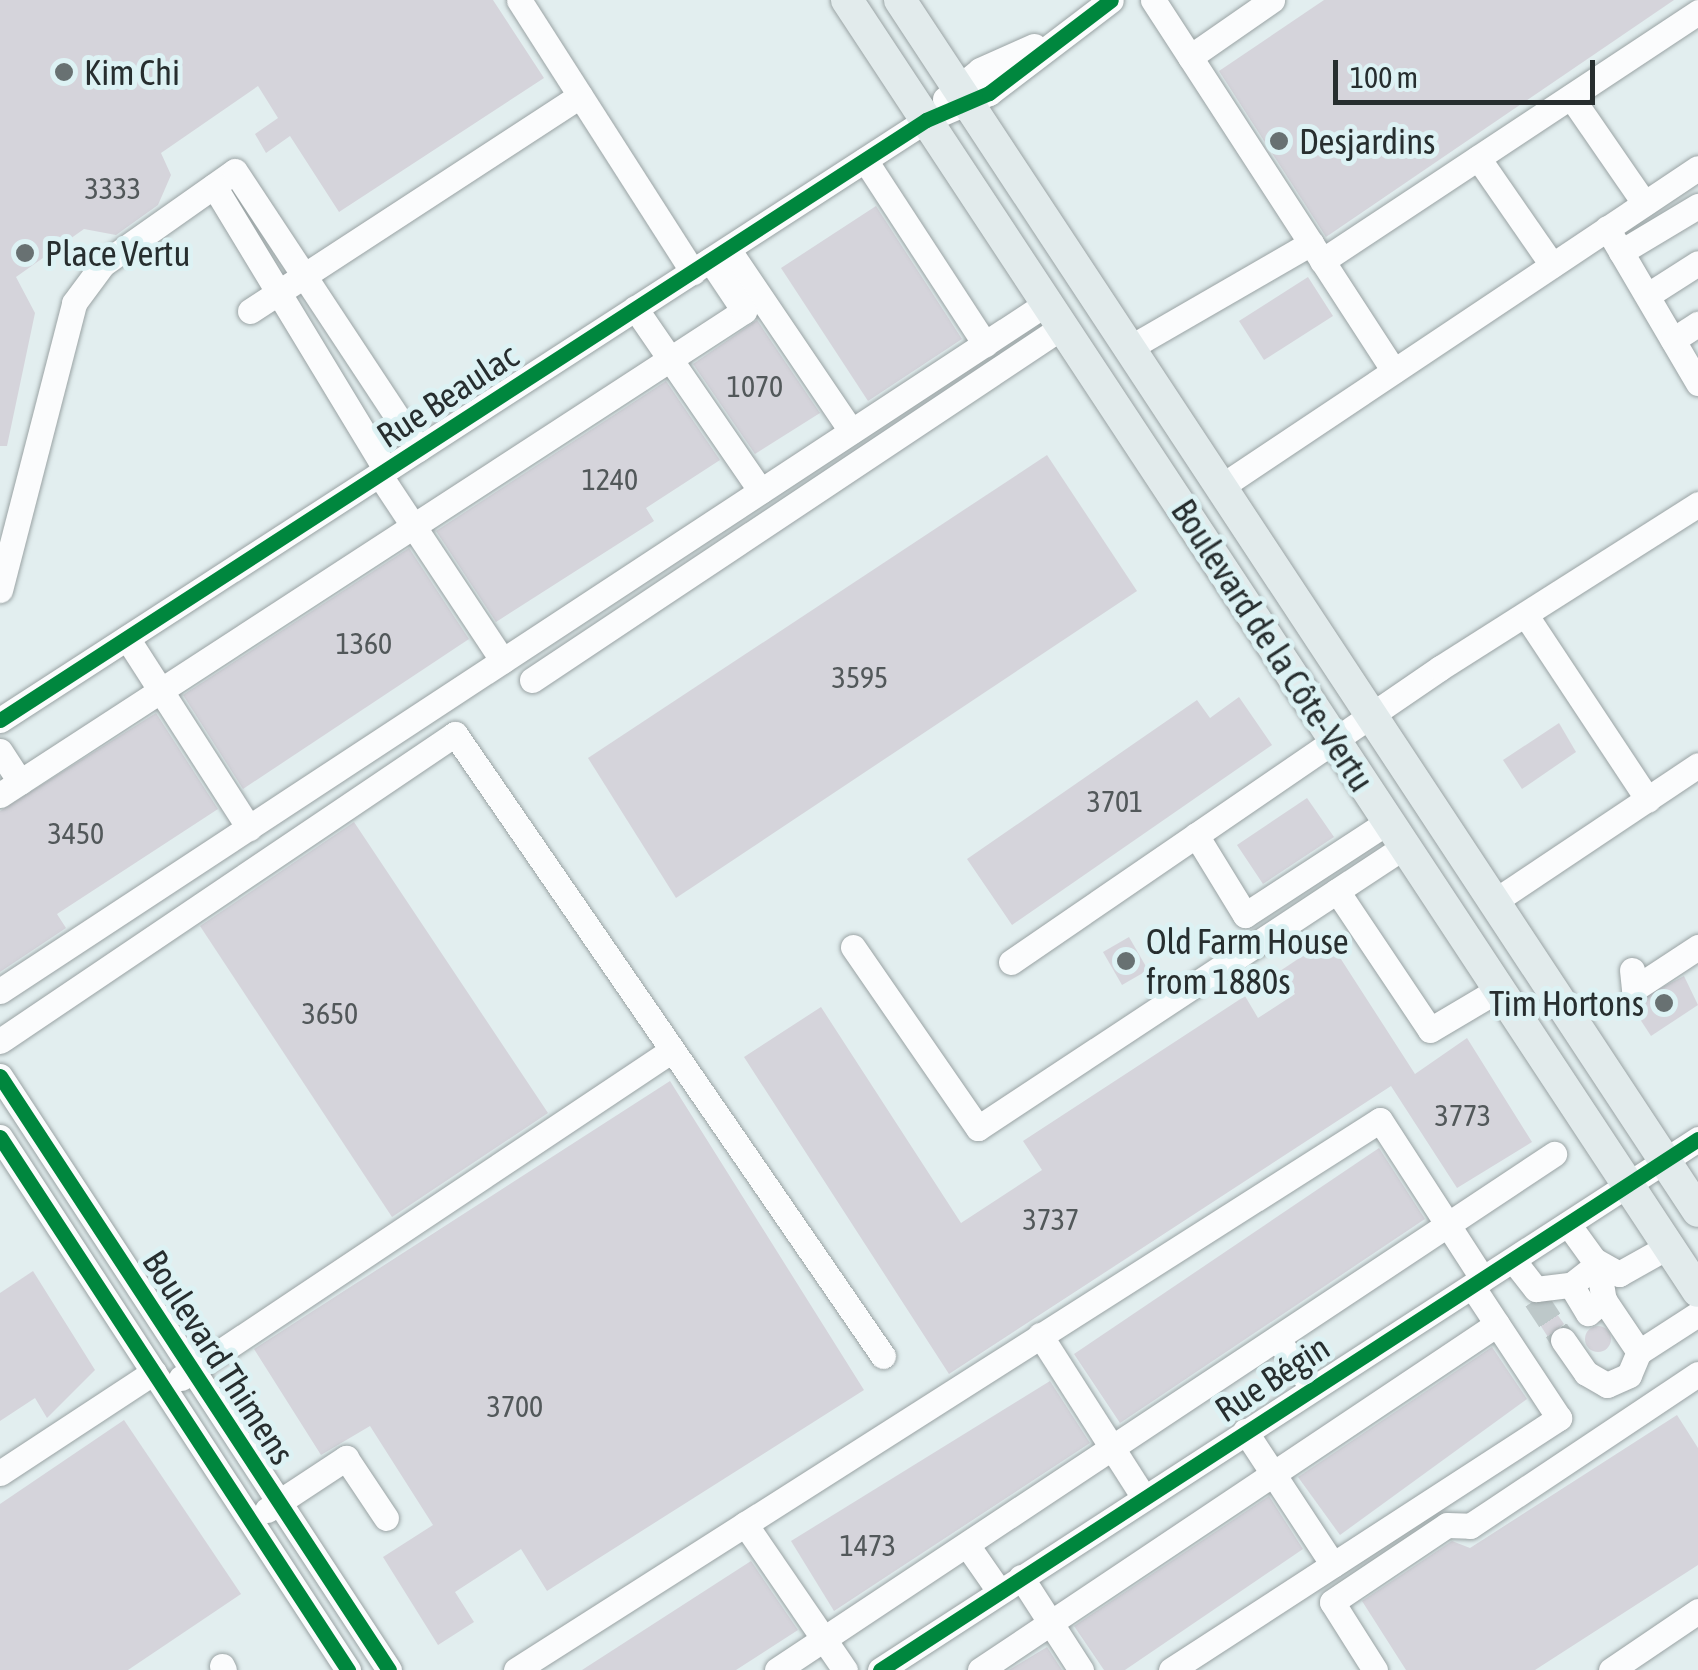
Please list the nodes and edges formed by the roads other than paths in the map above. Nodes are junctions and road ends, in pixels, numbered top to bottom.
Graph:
1 (519, 0) edge
2 (846, 0) edge
3 (900, 0) edge
4 (1111, 0) edge
5 (1154, 0) edge
6 (1272, 0) edge
7 (1698, 12) edge
8 (1190, 56) junction
9 (963, 95) junction
10 (580, 96) junction
11 (1571, 97) junction
12 (926, 120) junction
13 (1478, 158) junction
14 (865, 160) junction
15 (1698, 168) edge
16 (224, 179) junction
17 (1644, 203) junction
18 (1698, 206) edge
19 (1606, 228) junction
20 (1316, 252) junction
21 (1621, 252) junction
22 (710, 260) junction
23 (1698, 262) edge
24 (1552, 265) junction
25 (304, 276) junction
26 (278, 292) junction
27 (1648, 295) junction
28 (636, 308) junction
29 (250, 311) dead end
30 (1055, 315) junction
31 (1698, 324) edge
32 (1673, 340) junction
33 (985, 344) junction
34 (1131, 347) junction
35 (672, 358) junction
36 (1394, 371) junction
37 (1695, 371) edge
38 (852, 432) junction
39 (418, 450) junction
40 (383, 472) junction
41 (1222, 486) junction
42 (761, 491) junction
43 (1698, 504) edge
44 (414, 526) junction
45 (0, 590) edge
46 (1527, 617) junction
47 (127, 638) junction
48 (503, 660) junction
49 (532, 680) dead end
50 (161, 690) junction
51 (1373, 715) junction
52 (0, 720) edge
53 (1336, 742) junction
54 (0, 751) edge
55 (1698, 765) edge
56 (10, 788) edge
57 (1648, 800) junction
58 (249, 828) junction
59 (1397, 834) junction
60 (1196, 835) junction
61 (1337, 891) junction
62 (1496, 901) junction
63 (854, 947) dead end
64 (1698, 947) edge
65 (1011, 962) dead end
66 (1632, 970) dead end
67 (1499, 989) junction
68 (0, 992) edge
69 (0, 1040) edge
70 (672, 1050) junction
71 (0, 1076) edge
72 (0, 1137) edge
73 (1698, 1139) edge
74 (1554, 1154) dead end
75 (1665, 1161) junction
76 (1628, 1184) junction
77 (1698, 1211) edge
78 (1568, 1224) junction
79 (1450, 1228) junction
80 (1669, 1246) junction
81 (1512, 1260) junction
82 (1598, 1264) junction
83 (1477, 1282) junction
84 (1571, 1285) junction
85 (1698, 1291) edge
86 (1604, 1300) junction
87 (1698, 1314) edge
88 (1497, 1324) junction
89 (1040, 1335) junction
90 (1278, 1340) junction
91 (1564, 1340) tunnel mouth
92 (1639, 1352) junction
93 (883, 1356) dead end
94 (192, 1370) junction
95 (1698, 1374) edge
96 (159, 1381) junction
97 (1312, 1388) junction
98 (1245, 1430) junction
99 (1113, 1449) junction
100 (0, 1473) edge
101 (1274, 1474) junction
102 (1143, 1496) junction
103 (279, 1502) junction
104 (386, 1518) dead end
105 (251, 1521) junction
106 (745, 1524) junction
107 (967, 1545) junction
108 (1333, 1565) junction
109 (1021, 1576) junction
110 (998, 1591) junction
111 (1698, 1611) edge
112 (1052, 1622) junction
113 (823, 1640) junction
114 (348, 1670) edge
115 (389, 1670) edge
116 (516, 1670) edge
117 (776, 1670) edge
118 (845, 1670) edge
119 (880, 1670) edge
120 (980, 1670) edge
121 (1081, 1670) edge
122 (1172, 1670) edge
123 (1375, 1670) edge
124 (1611, 1670) edge

1 - 10 street
2 - 12 main road, Boulevard de la Côte-Vertu
3 - 9 main road, Boulevard de la Côte-Vertu
4 - 9 street, Rue Beaulac
5 - 8 street
6 - 8 street
7 - 11 street
8 - 20 street
9 - 12 street, Rue Beaulac
9 - 34 main road, Boulevard de la Côte-Vertu
10 - 22 street
10 - 25 street
11 - 13 street
11 - 17 street
12 - 14 street, Rue Beaulac
12 - 30 main road, Boulevard de la Côte-Vertu
13 - 20 street
13 - 24 street
14 - 22 street, Rue Beaulac
14 - 33 street
15 - 17 street
16 - 25 street
16 - 26 street
16 - 45 street
17 - 19 street
18 - 21 street
19 - 21 street
19 - 24 street
20 - 34 street
20 - 36 street
21 - 27 street
22 - 28 street, Rue Beaulac
22 - 35 street
22 - 38 street
23 - 27 street
24 - 36 street
25 - 26 street
25 - 39 street
26 - 29 street
26 - 40 street
27 - 32 street
28 - 35 street
28 - 39 street, Rue Beaulac
30 - 33 street
30 - 49 street
30 - 53 main road, Boulevard de la Côte-Vertu
31 - 32 street
32 - 37 street
33 - 38 street
34 - 41 main road, Boulevard de la Côte-Vertu
35 - 42 street
35 - 44 street
36 - 41 street
38 - 42 street
39 - 40 street, Rue Beaulac
40 - 44 street
40 - 47 street, Rue Beaulac
41 - 51 main road, Boulevard de la Côte-Vertu
42 - 48 street
43 - 46 street
44 - 48 street
44 - 50 street
46 - 51 street
46 - 57 street
47 - 50 street
47 - 52 street, Rue Beaulac
48 - 58 street
50 - 56 street
50 - 58 street
51 - 53 street
51 - 62 main road, Boulevard de la Côte-Vertu
53 - 59 main road, Boulevard de la Côte-Vertu
53 - 60 street
54 - 56 street
55 - 57 street
57 - 62 street
58 - 68 street
59 - 60 street
59 - 61 street
59 - 67 main road, Boulevard de la Côte-Vertu
60 - 65 street
61 - 63 street
61 - 67 street
62 - 75 main road, Boulevard de la Côte-Vertu
64 - 66 street
67 - 76 main road, Boulevard de la Côte-Vertu
69 - 70 street
70 - 93 street
70 - 94 street
71 - 94 street, Boulevard Thimens
72 - 96 street, Boulevard Thimens
73 - 75 street, Rue Bégin
74 - 79 street
75 - 76 street, Rue Bégin
75 - 77 main road, Boulevard de la Côte-Vertu
76 - 78 street, Rue Bégin
76 - 80 main road, Boulevard de la Côte-Vertu
78 - 81 street, Rue Bégin
78 - 82 street
79 - 83 street
79 - 89 street
79 - 90 street
80 - 82 street
80 - 85 main road, Boulevard de la Côte-Vertu
81 - 83 street, Rue Bégin
81 - 84 street
82 - 84 street
82 - 86 street
83 - 88 street
83 - 97 street, Rue Bégin
84 - 86 street
86 - 92 street
87 - 92 street
88 - 101 street
88 - 108 street
89 - 99 street
89 - 106 street
90 - 97 street
90 - 99 street
91 - 92 street
94 - 96 street
94 - 103 street, Boulevard Thimens
95 - 123 street
96 - 100 street
96 - 105 street, Boulevard Thimens
97 - 98 street, Rue Bégin
98 - 101 street
98 - 102 street, Rue Bégin
99 - 102 street
99 - 107 street
101 - 108 street
101 - 112 street
102 - 109 street, Rue Bégin
103 - 104 street
103 - 105 street
103 - 115 street, Boulevard Thimens
105 - 114 street, Boulevard Thimens
106 - 113 street
106 - 116 street
107 - 110 street
107 - 113 street
108 - 122 street
109 - 110 street, Rue Bégin
109 - 112 street
110 - 119 street, Rue Bégin
111 - 124 street
112 - 120 street
112 - 121 street
113 - 117 street
113 - 118 street

